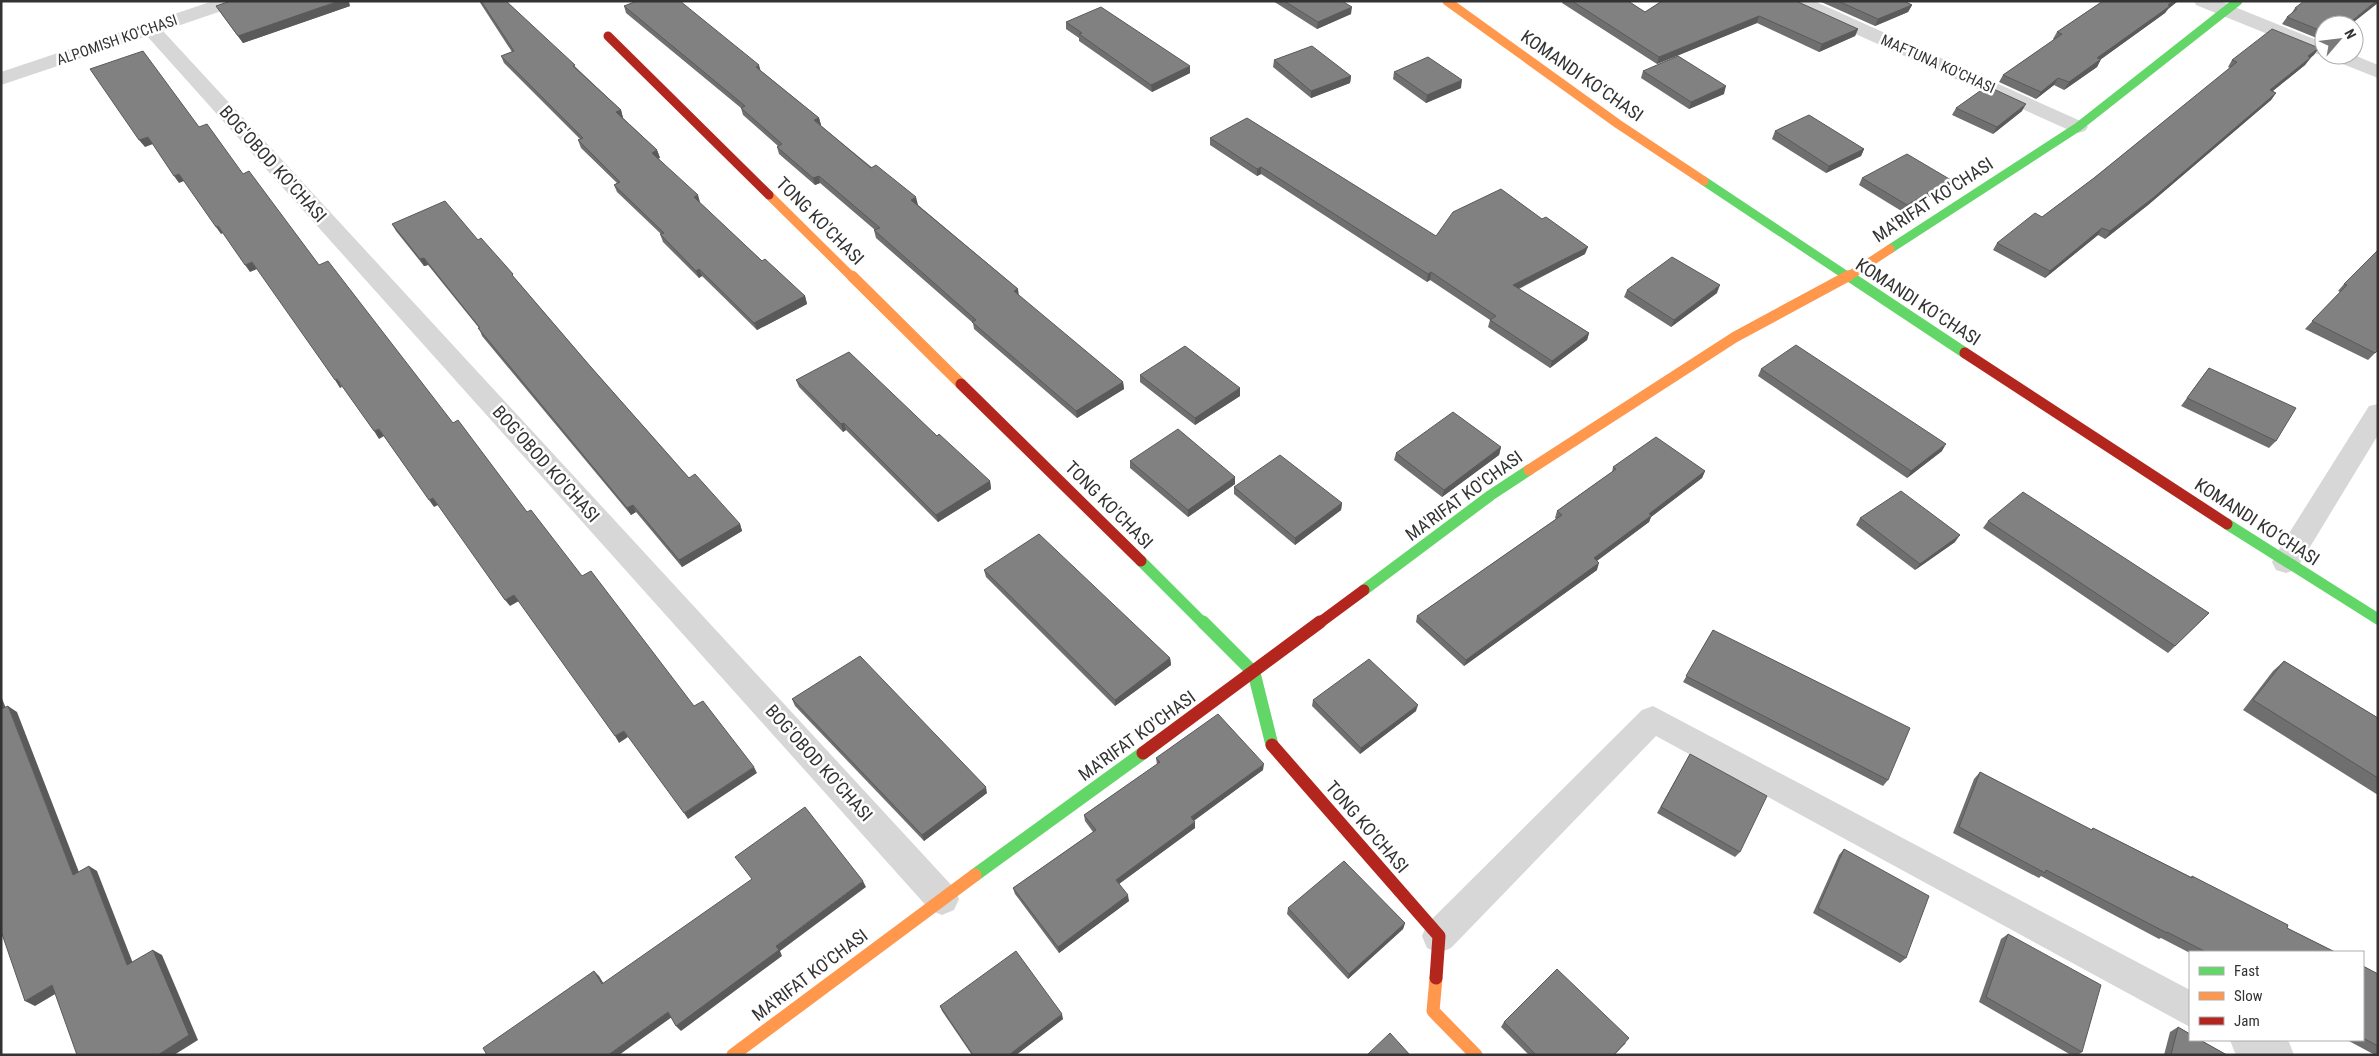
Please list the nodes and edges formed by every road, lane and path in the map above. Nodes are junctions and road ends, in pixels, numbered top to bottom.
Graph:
1 (232, 1) edge
2 (1447, 1) edge
3 (1798, 1) edge
4 (2203, 1) edge
5 (2232, 6) edge
6 (150, 28) junction
7 (608, 36) dead end
8 (2314, 45) edge
9 (2361, 65) edge
10 (2378, 72) edge
11 (1, 79) edge
12 (2078, 127) junction
13 (1847, 277) junction
14 (2378, 413) edge
15 (2286, 562) junction
16 (2378, 619) edge
17 (1254, 673) junction
18 (942, 899) junction
19 (1440, 936) junction
20 (2189, 1008) edge
21 (2250, 1041) edge
22 (733, 1055) edge
23 (1476, 1055) edge
24 (2276, 1055) edge

1 - 6 street, ALPOMISH KO'CHASI
2 - 13 street, KOMANDI KO‘CHASI
3 - 12 street, MAFTUNA KO'CHASI
4 - 5 street
5 - 8 street
5 - 12 street, MA'RIFAT KO'CHASI
6 - 11 street, ALPOMISH KO'CHASI
6 - 18 street, BOG'OBOD KO'CHASI
7 - 17 street, TONG KO'CHASI
9 - 10 street
12 - 13 street, MA'RIFAT KO'CHASI
13 - 15 street, KOMANDI KO‘CHASI
13 - 17 street, MA'RIFAT KO'CHASI
14 - 15 street
15 - 16 street, KOMANDI KO‘CHASI
17 - 18 street, MA'RIFAT KO'CHASI
17 - 19 street, TONG KO'CHASI
18 - 22 street, MA'RIFAT KO'CHASI
19 - 20 street
19 - 23 street
21 - 24 street

